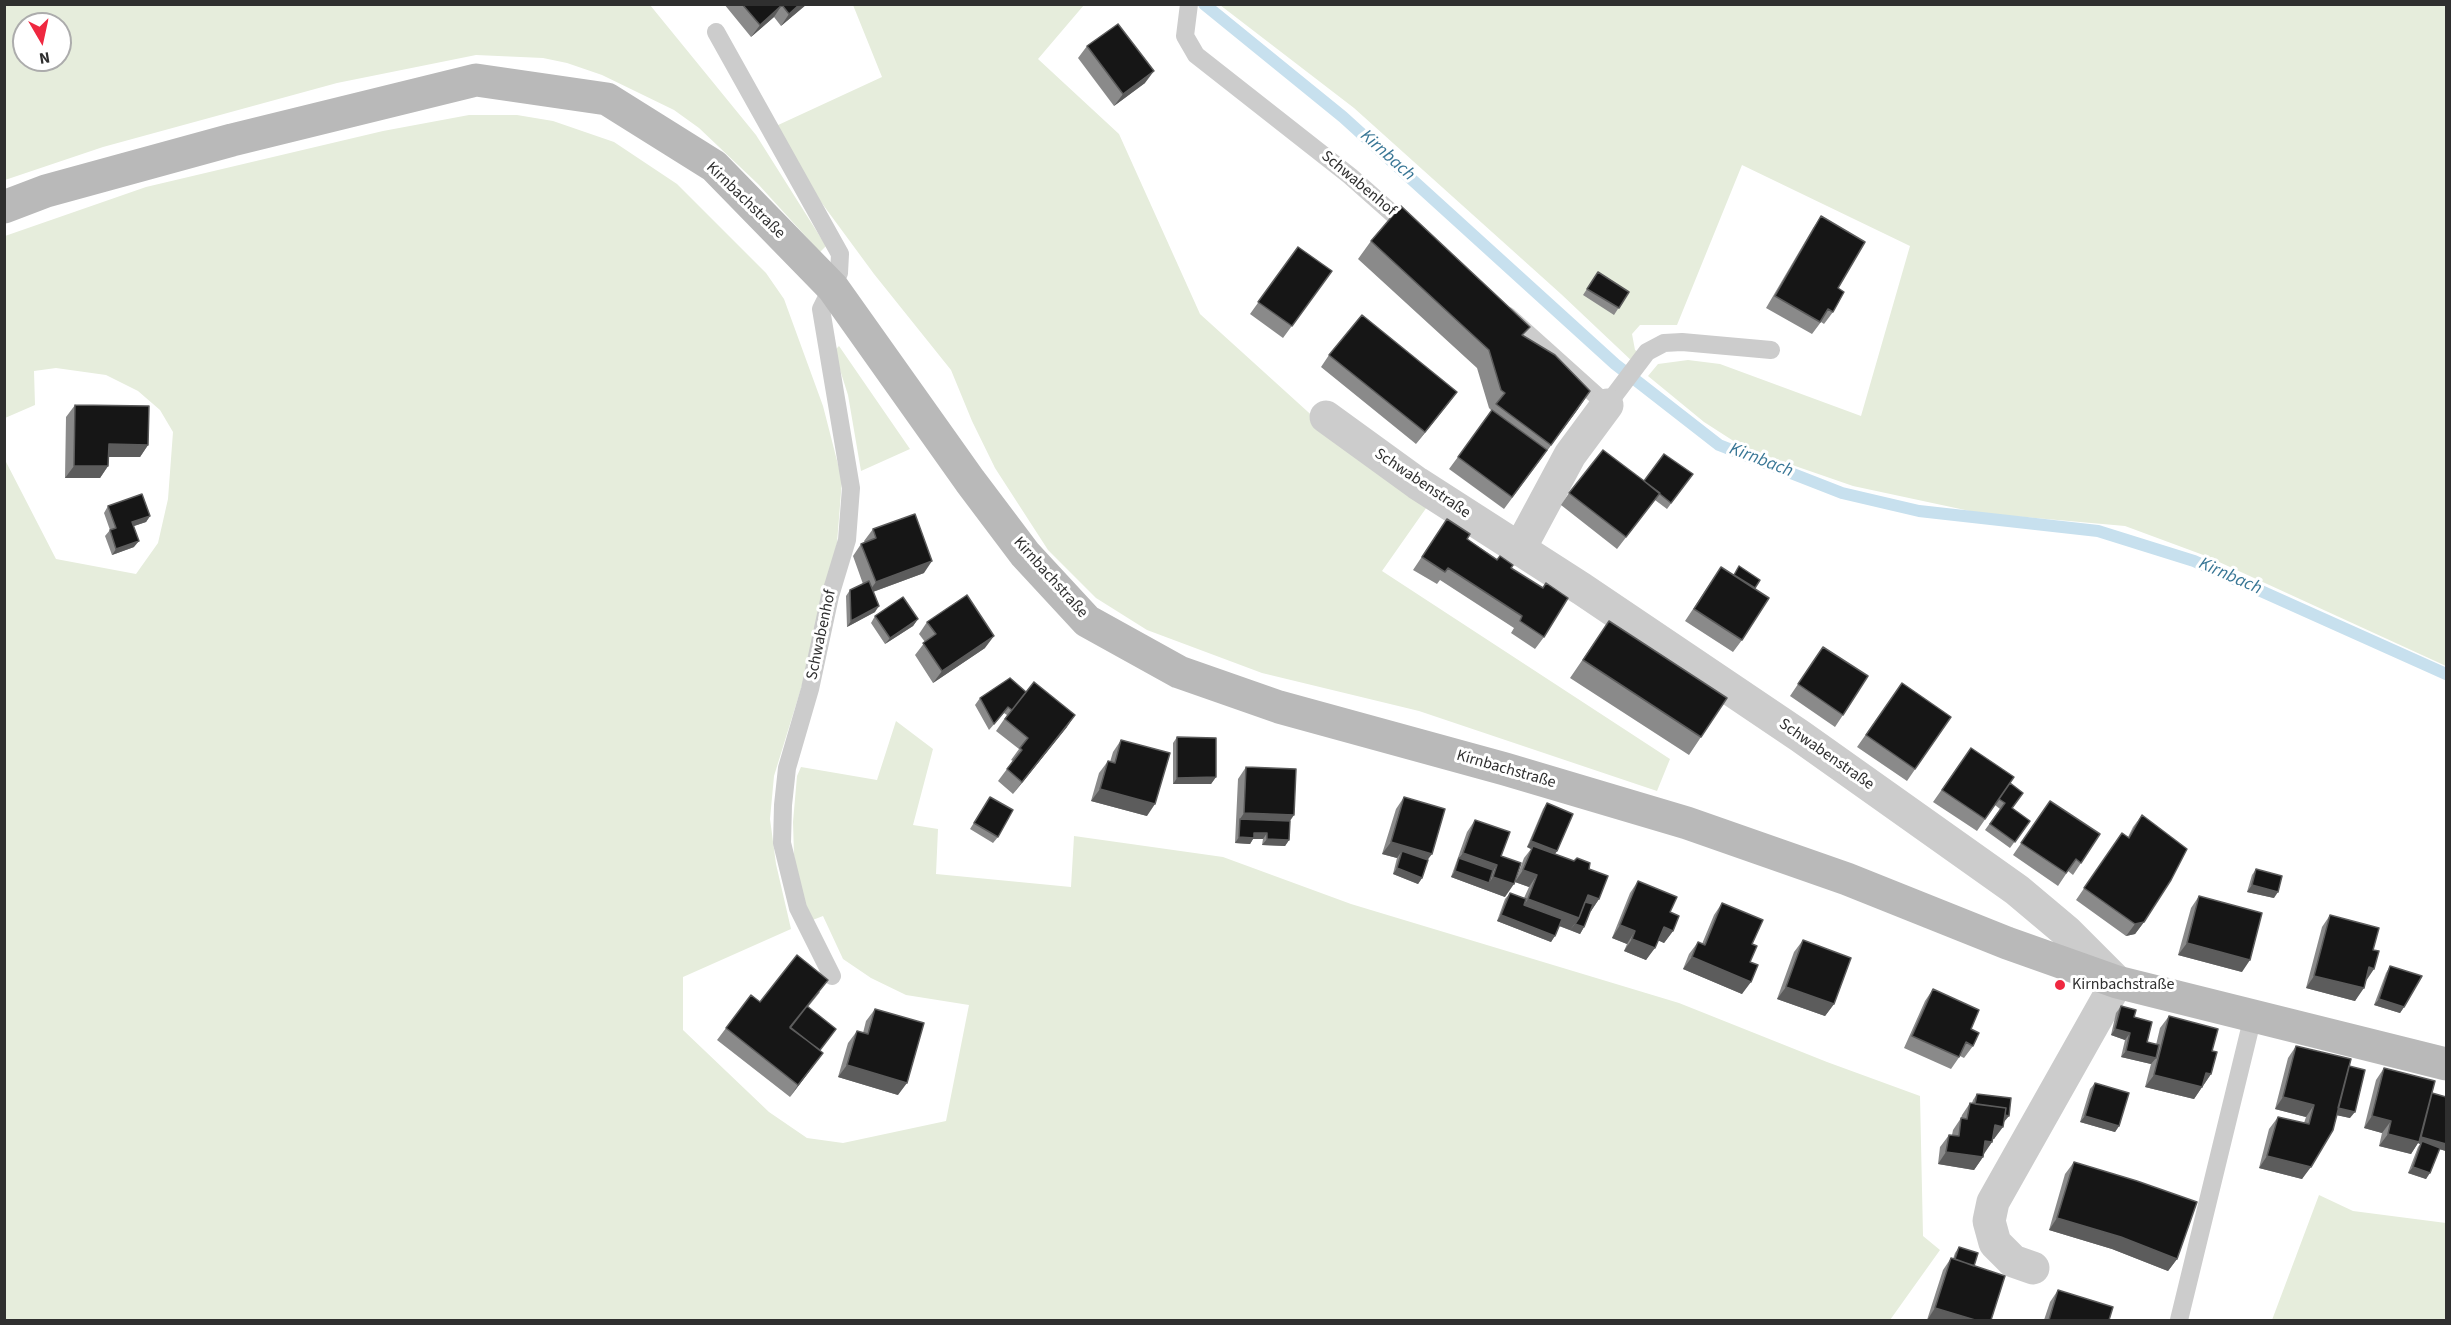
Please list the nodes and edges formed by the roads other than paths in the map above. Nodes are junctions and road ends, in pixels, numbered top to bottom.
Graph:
1 (1188, 8) edge
2 (716, 32) dead end
3 (4, 207) edge
4 (1425, 242) edge
5 (833, 288) junction
6 (1494, 303) edge
7 (1771, 350) dead end
8 (1614, 395) junction
9 (1326, 417) dead end
10 (1519, 550) junction
11 (832, 976) dead end
12 (2117, 982) junction
13 (2253, 1016) junction
14 (2446, 1064) edge
15 (2033, 1268) dead end
16 (2179, 1320) edge

1 - 4 lane, Schwabenhof
2 - 5 lane, Schwabenhof
3 - 5 main road, Kirnbachstraße
5 - 11 lane, Schwabenhof
5 - 12 main road, Kirnbachstraße
6 - 8 lane
7 - 8 lane
8 - 10 street
9 - 10 street, Schwabenstraße
10 - 12 street, Schwabenstraße
12 - 13 main road, Kirnbachstraße
12 - 15 street
13 - 14 main road, Kirnbachstraße
13 - 16 lane

